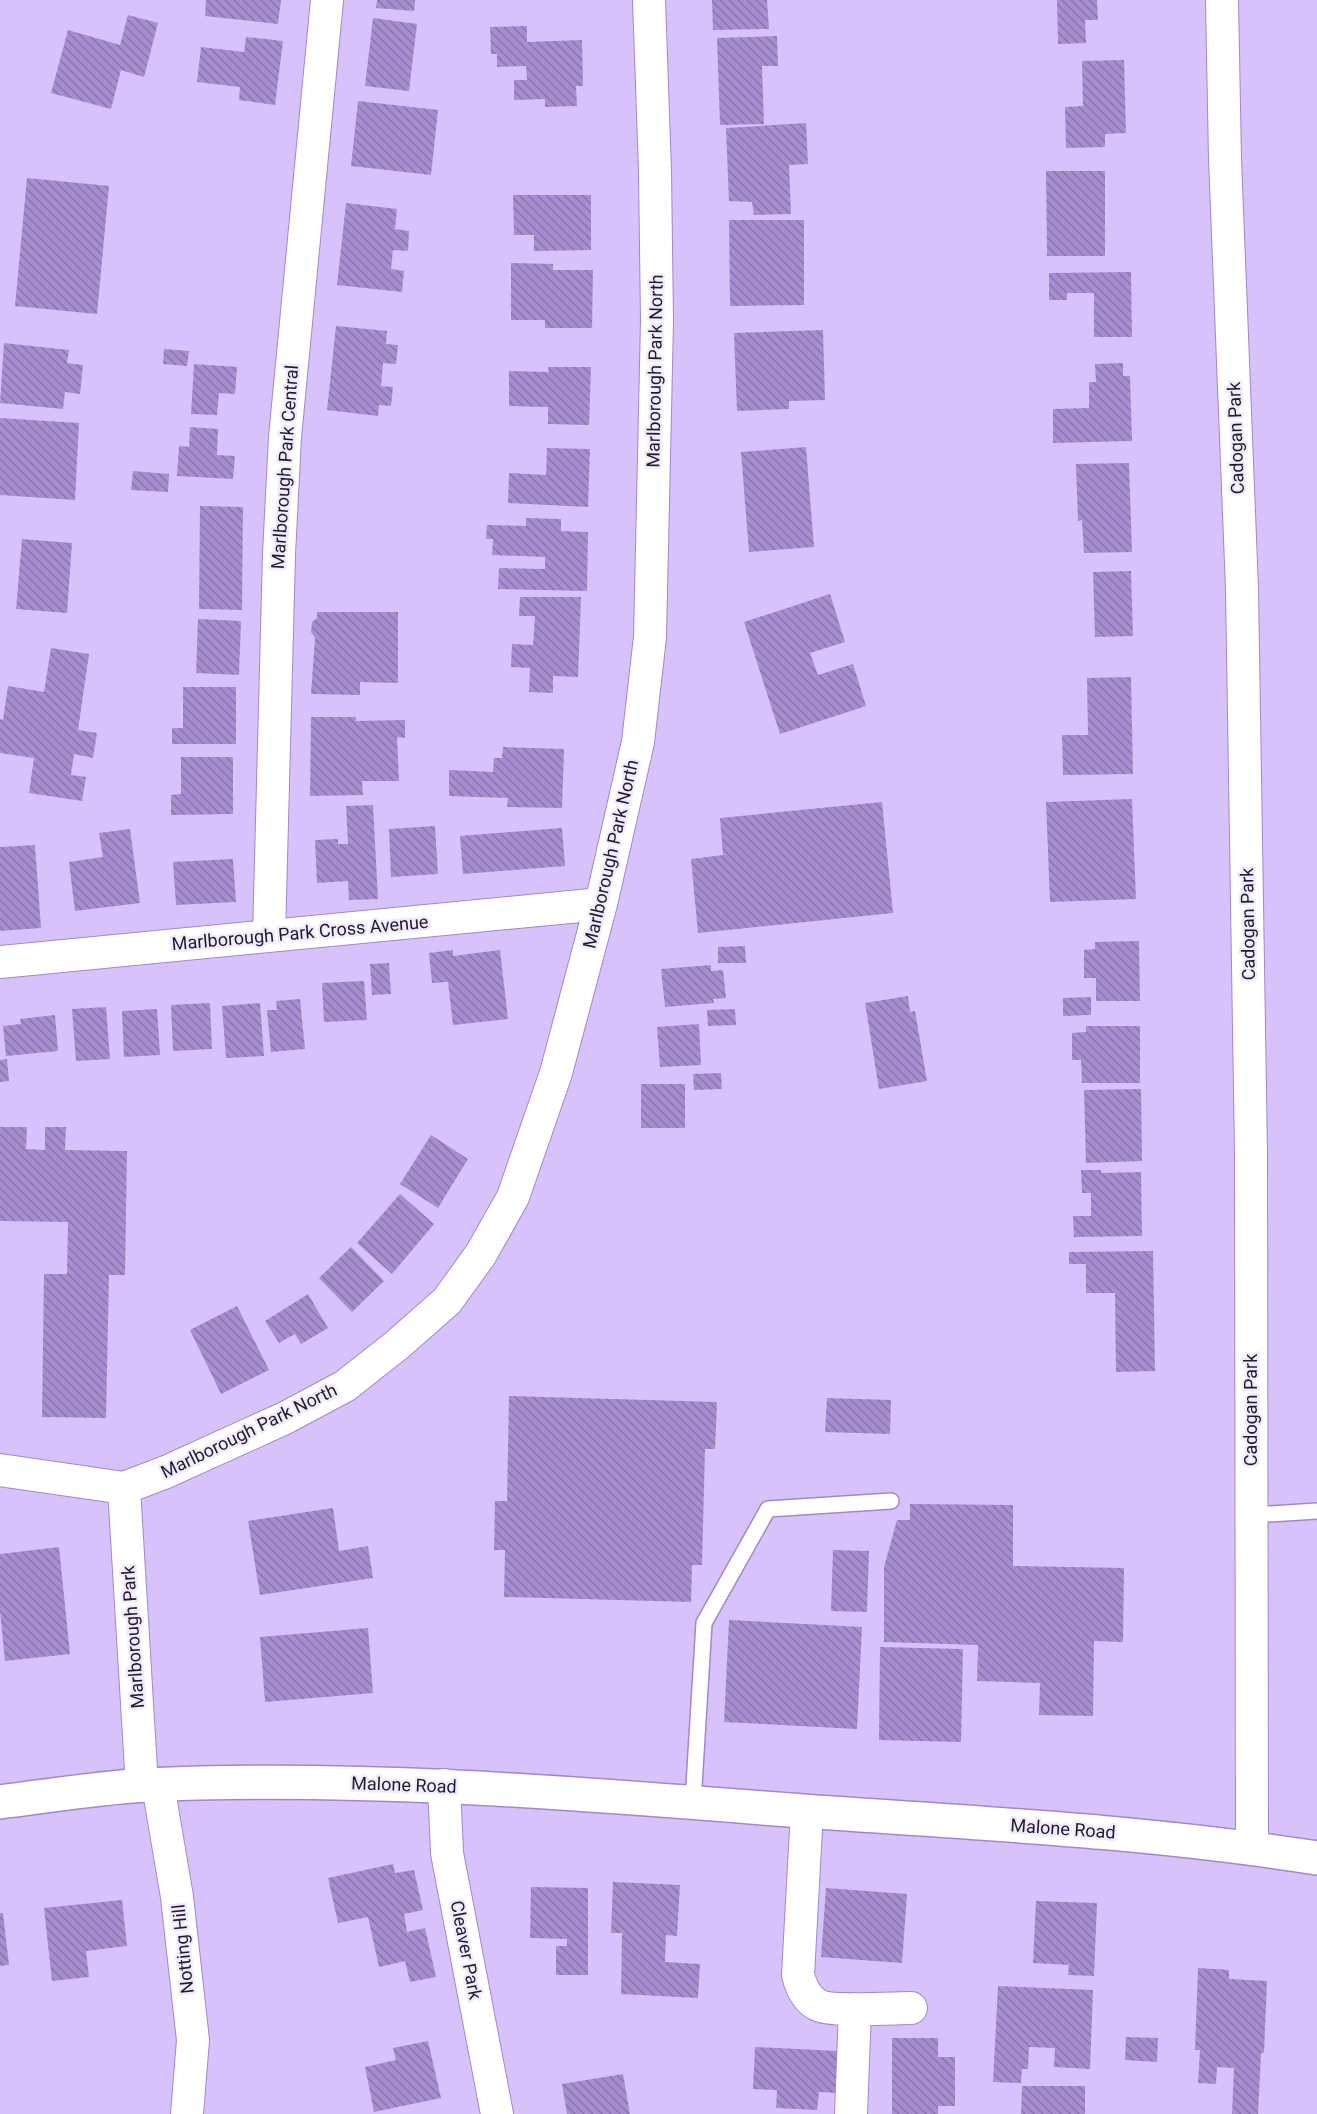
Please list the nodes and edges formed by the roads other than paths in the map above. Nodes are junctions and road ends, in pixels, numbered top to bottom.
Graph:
1 (327, 0) edge
2 (650, 0) edge
3 (1222, 0) edge
4 (601, 904) junction
5 (270, 936) junction
6 (0, 962) edge
7 (0, 1470) edge
8 (124, 1488) junction
9 (891, 1501) dead end
10 (1317, 1511) edge
11 (1252, 1515) junction
12 (150, 1785) junction
13 (444, 1785) junction
14 (0, 1802) edge
15 (693, 1802) junction
16 (807, 1811) junction
17 (1252, 1848) junction
18 (1317, 1858) edge
19 (911, 2008) dead end
20 (855, 2009) junction
21 (187, 2114) edge
22 (497, 2114) edge
23 (851, 2114) edge

1 - 5 street, Marlborough Park Central
2 - 4 street, Marlborough Park North
3 - 11 street, Cadogan Park
4 - 5 street, Marlborough Park Cross Avenue
4 - 8 street, Marlborough Park North
5 - 6 street, Marlborough Park Cross Avenue
7 - 8 street
8 - 12 street, Marlborough Park
9 - 15 lane
10 - 11 lane
11 - 17 street, Cadogan Park
12 - 13 main road, Malone Road
12 - 14 main road, Malone Road
12 - 21 street, Notting Hill
13 - 15 main road, Malone Road
13 - 22 street, Cleaver Park
15 - 16 main road, Malone Road
16 - 17 main road, Malone Road
16 - 20 street
17 - 18 main road, Malone Road
19 - 20 street
20 - 23 street

